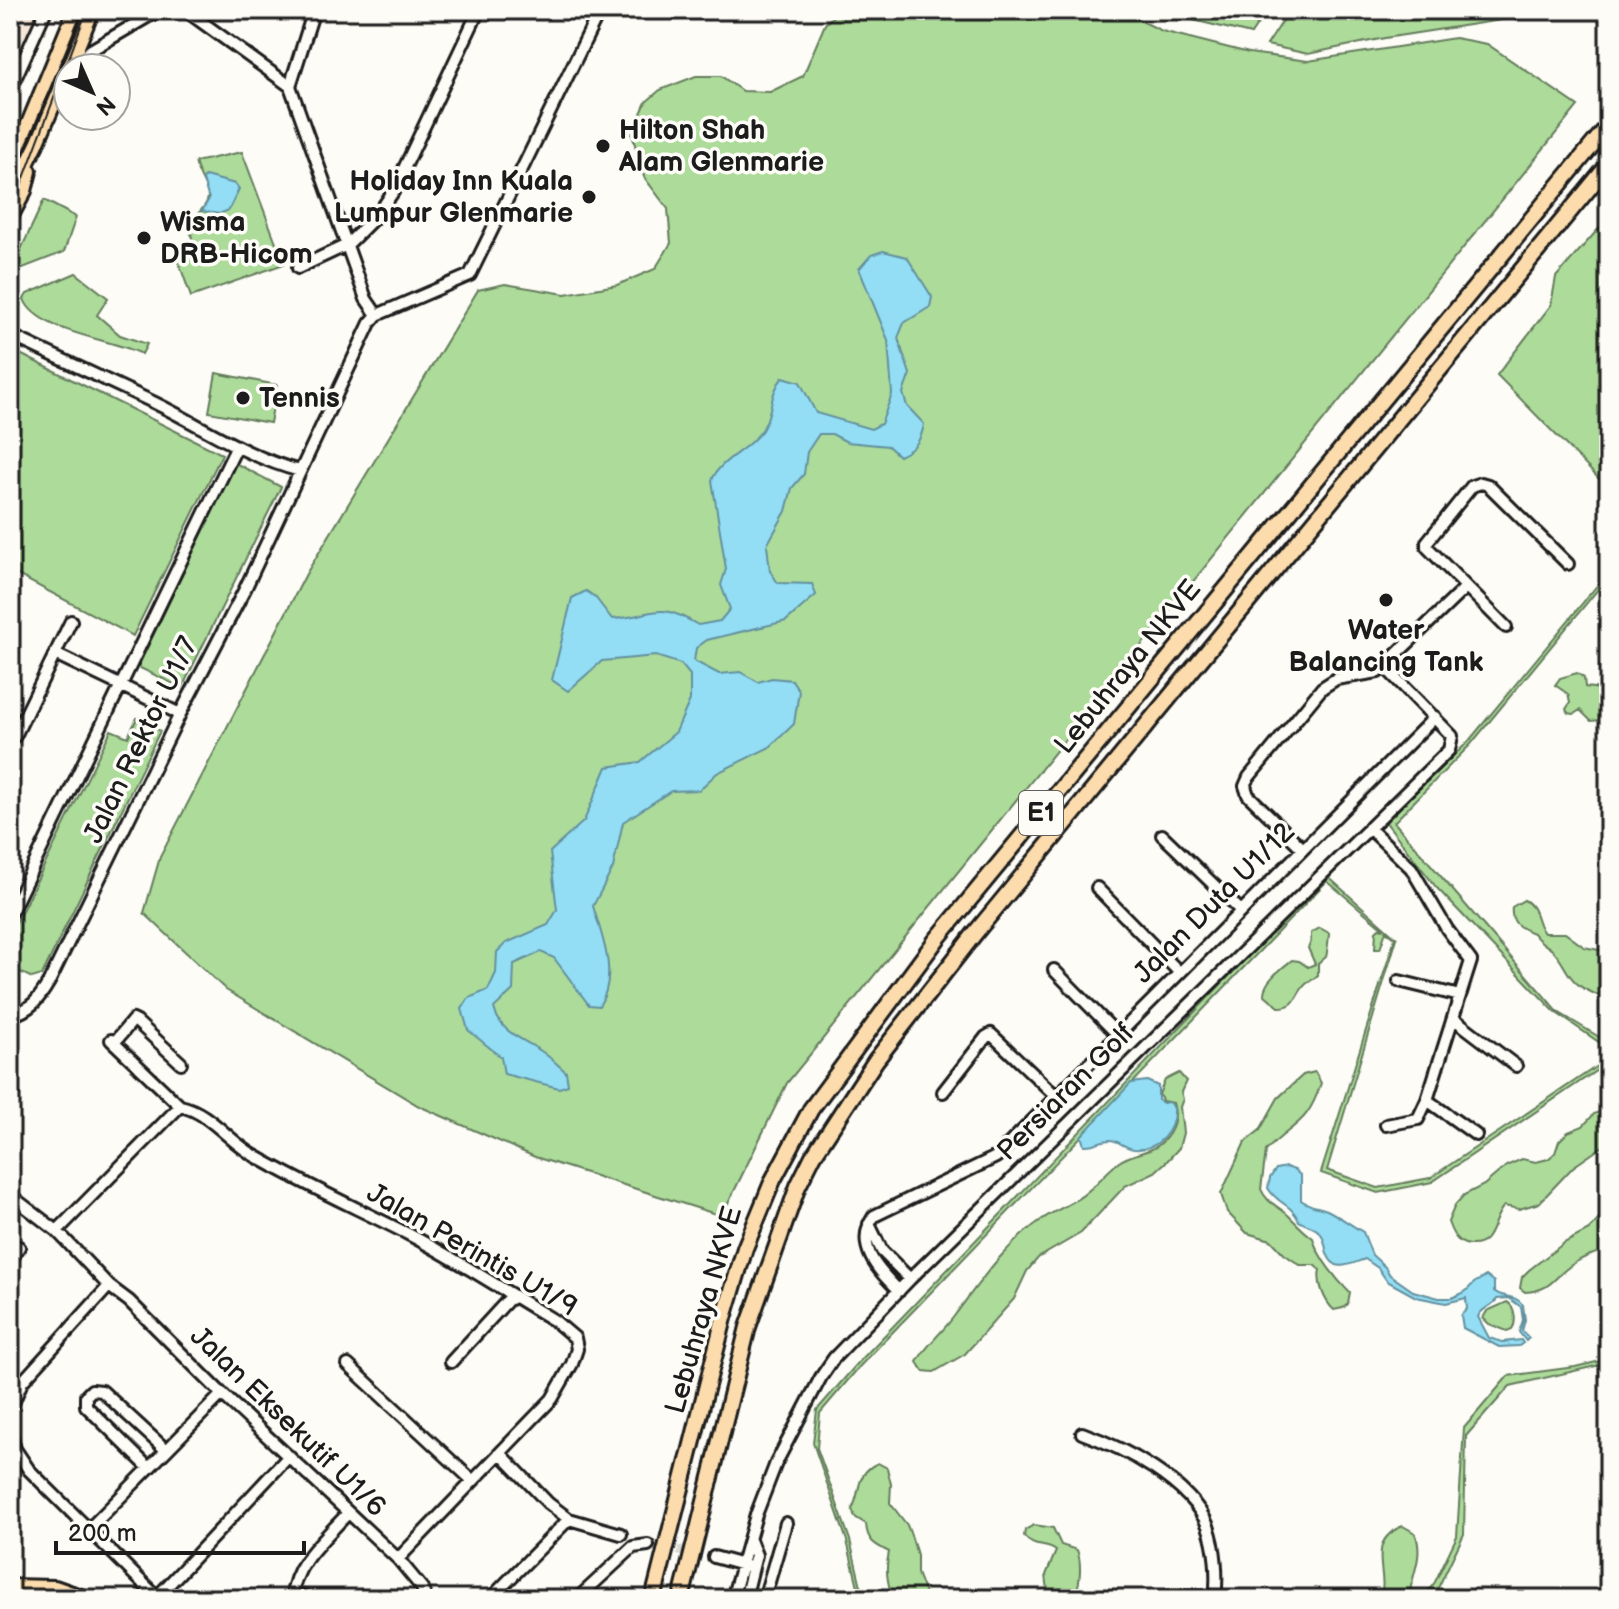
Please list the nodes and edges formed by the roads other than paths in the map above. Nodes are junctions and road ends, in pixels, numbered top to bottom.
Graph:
1 (46, 10) edge
2 (75, 10) edge
3 (93, 10) edge
4 (159, 10) edge
5 (185, 10) edge
6 (314, 10) edge
7 (479, 10) edge
8 (600, 10) edge
9 (76, 52) edge
10 (89, 52) edge
11 (290, 86) junction
12 (10, 90) edge
13 (52, 110) edge
14 (1609, 125) edge
15 (37, 144) junction
16 (1609, 164) edge
17 (10, 167) edge
18 (10, 199) edge
19 (10, 219) edge
20 (347, 245) junction
21 (298, 268) dead end
22 (377, 315) junction
23 (10, 335) edge
24 (236, 448) junction
25 (300, 471) junction
26 (1568, 564) dead end
27 (1465, 588) junction
28 (71, 621) dead end
29 (1506, 627) dead end
30 (55, 654) junction
31 (1385, 667) junction
32 (121, 687) junction
33 (180, 714) junction
34 (1435, 717) junction
35 (15, 736) dead end
36 (1369, 828) junction
37 (1162, 835) dead end
38 (1302, 848) junction
39 (1097, 888) dead end
40 (13, 902) edge
41 (1240, 910) junction
42 (10, 914) edge
43 (1054, 970) dead end
44 (1179, 972) junction
45 (1399, 981) dead end
46 (1460, 996) junction
47 (10, 1016) edge
48 (1453, 1018) junction
49 (1117, 1034) junction
50 (181, 1063) dead end
51 (1516, 1066) dead end
52 (943, 1092) dead end
53 (1056, 1096) junction
54 (1427, 1100) junction
55 (180, 1106) junction
56 (1386, 1125) dead end
57 (1476, 1135) dead end
58 (10, 1195) edge
59 (869, 1224) junction
60 (57, 1231) junction
61 (19, 1247) dead end
62 (882, 1251) junction
63 (934, 1256) junction
64 (871, 1259) junction
65 (10, 1262) edge
66 (896, 1265) junction
67 (886, 1278) junction
68 (910, 1279) junction
69 (109, 1286) junction
70 (899, 1291) junction
71 (514, 1297) junction
72 (870, 1321) junction
73 (451, 1362) dead end
74 (348, 1365) dead end
75 (13, 1391) edge
76 (222, 1394) junction
77 (10, 1431) edge
78 (1082, 1433) dead end
79 (166, 1450) junction
80 (500, 1453) junction
81 (289, 1456) junction
82 (149, 1468) junction
83 (473, 1481) junction
84 (348, 1513) junction
85 (569, 1519) junction
86 (786, 1523) dead end
87 (89, 1529) junction
88 (621, 1534) dead end
89 (648, 1545) tunnel mouth
90 (714, 1557) tunnel mouth
91 (398, 1559) junction
92 (747, 1566) junction
93 (10, 1587) edge
94 (590, 1587) junction
95 (55, 1588) junction
96 (495, 1594) dead end
97 (159, 1597) edge
98 (10, 1598) edge
99 (290, 1598) edge
100 (36, 1599) edge
101 (70, 1599) edge
102 (86, 1599) edge
103 (312, 1599) edge
104 (426, 1599) edge
105 (577, 1599) edge
106 (584, 1599) edge
107 (653, 1599) edge
108 (681, 1599) edge
109 (732, 1599) edge
110 (745, 1599) edge
111 (764, 1599) edge
112 (1215, 1599) edge

1 - 12 street
2 - 17 main road
3 - 9 main road
4 - 10 street
5 - 11 street
6 - 11 street
7 - 20 street
8 - 22 street
11 - 20 street
13 - 15 main road
14 - 107 highway, Lebuhraya NKVE / E1
15 - 18 main road
15 - 19 main road
16 - 108 highway, Lebuhraya NKVE / E1
20 - 21 street
20 - 22 street
22 - 25 street, Jalan Rektor U1/7
23 - 24 street
24 - 25 street
24 - 32 street, Jalan Rektor U1/7
25 - 33 street, Jalan Rektor U1/7
26 - 27 street
27 - 29 street
27 - 31 street
28 - 30 street
30 - 32 street
30 - 35 street
31 - 34 street
31 - 38 street
32 - 33 street
32 - 40 street, Jalan Rektor U1/7
33 - 47 street, Jalan Rektor U1/7
34 - 36 street, Persiaran Golf
34 - 38 street, Jalan Duta U1/12
36 - 46 street
36 - 63 street, Persiaran Golf
37 - 41 street
38 - 41 street, Jalan Duta U1/12
39 - 44 street
40 - 42 street, Jalan Rektor U1/7
41 - 44 street, Jalan Duta U1/12
43 - 49 street
44 - 49 street, Jalan Duta U1/12
45 - 46 street
46 - 48 street
48 - 51 street
48 - 54 street
49 - 53 street, Jalan Duta U1/12
50 - 55 street, Jalan Perintis U1/9
52 - 53 street
53 - 59 street, Jalan Duta U1/12
54 - 56 street
54 - 57 street
55 - 60 street
55 - 71 street, Jalan Perintis U1/9
58 - 60 street, Jalan Eksekutif U1/6
59 - 62 street
59 - 64 street
60 - 69 street, Jalan Eksekutif U1/6
61 - 65 street
62 - 64 street
62 - 66 street
63 - 66 street
63 - 68 street, Persiaran Golf
64 - 67 street
66 - 68 street
67 - 70 street
67 - 72 street
68 - 70 street, Persiaran Golf
69 - 75 street
69 - 76 street, Jalan Eksekutif U1/6
70 - 72 street, Persiaran Golf
71 - 73 street
71 - 80 street, Jalan Perintis U1/9
72 - 92 street, Persiaran Golf
74 - 83 street
75 - 77 street
76 - 79 street
76 - 81 street, Jalan Eksekutif U1/6
77 - 87 street
78 - 112 street
79 - 82 street
79 - 82 street
80 - 83 street, Jalan Perintis U1/9
80 - 85 street
81 - 84 street, Jalan Eksekutif U1/6
81 - 97 street
82 - 87 street
83 - 91 street, Jalan Perintis U1/9
84 - 91 street, Jalan Eksekutif U1/6
84 - 99 street
85 - 88 street
85 - 96 street
86 - 111 street
87 - 97 street
89 - 94 street
90 - 92 street
91 - 104 street, Jalan Eksekutif U1/6
92 - 109 street, Persiaran Golf
92 - 110 street, Persiaran Golf
93 - 95 highway
94 - 105 street
94 - 106 street
95 - 101 highway
95 - 102 highway
98 - 100 highway
99 - 103 street

